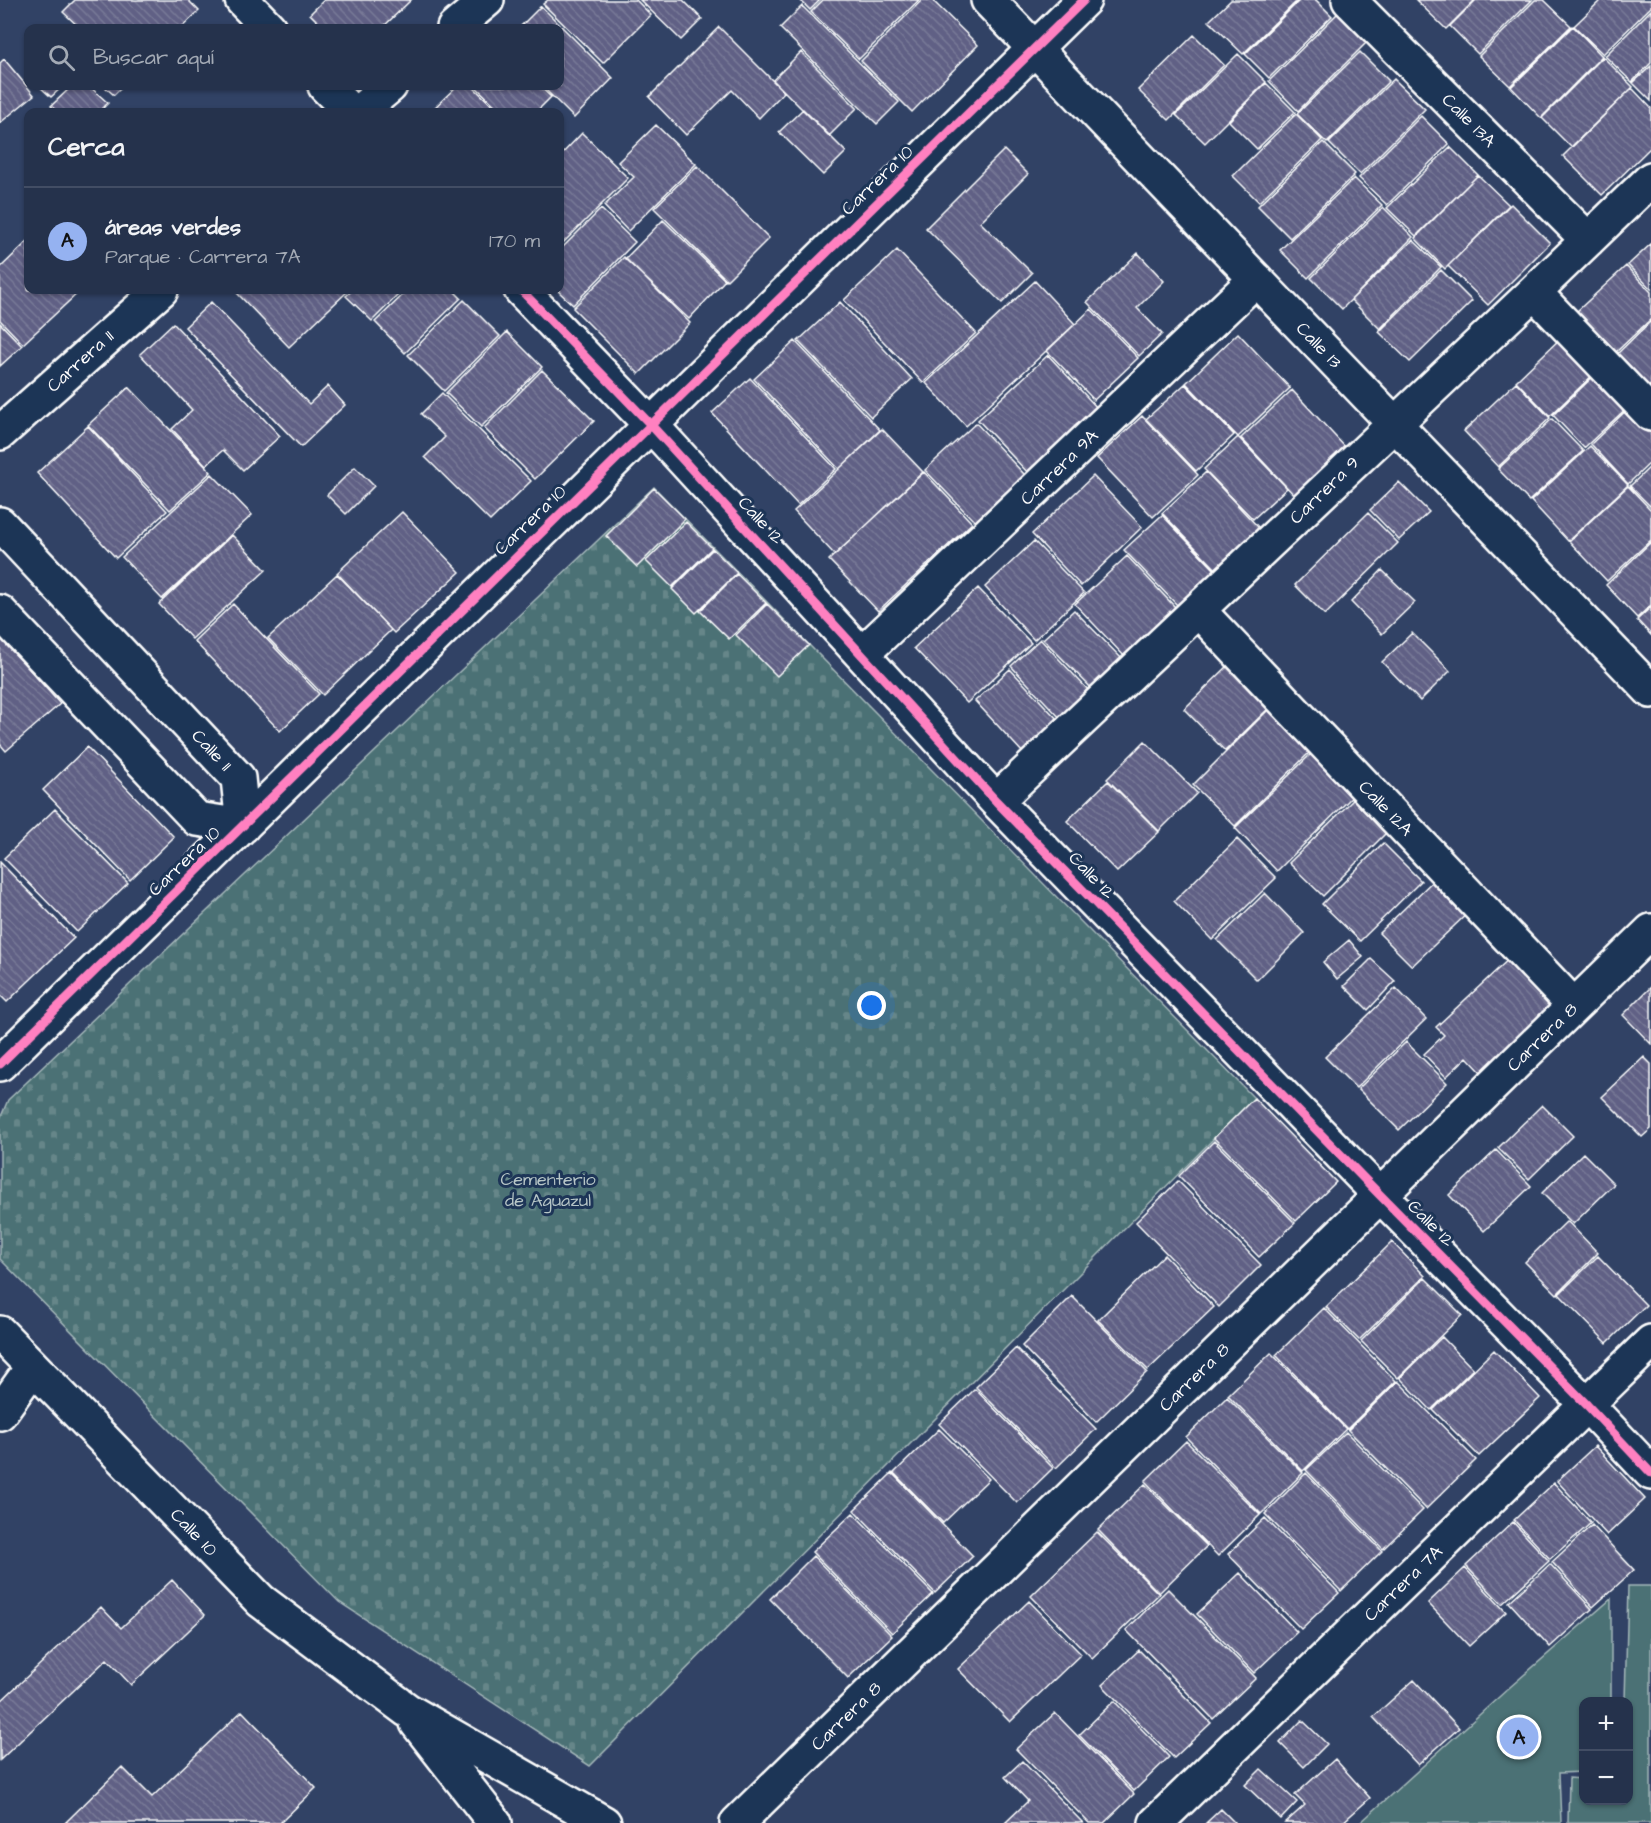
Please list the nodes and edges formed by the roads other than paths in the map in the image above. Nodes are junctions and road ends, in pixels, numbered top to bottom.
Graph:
1 (242, 0) edge
2 (487, 0) edge
3 (988, 0) edge
4 (1084, 0) edge
5 (1349, 0) edge
6 (265, 24) edge
7 (459, 24) edge
8 (1034, 49) junction
9 (329, 90) edge
10 (385, 90) edge
11 (347, 108) edge
12 (364, 108) edge
13 (1651, 180) edge
14 (1588, 240) junction
15 (1256, 279) junction
16 (1534, 292) junction
17 (156, 294) edge
18 (525, 294) edge
19 (1651, 414) edge
20 (1394, 424) junction
21 (651, 425) junction
22 (0, 433) edge
23 (0, 524) edge
24 (1198, 610) junction
25 (0, 612) edge
26 (862, 654) junction
27 (1651, 691) edge
28 (996, 801) junction
29 (243, 826) junction
30 (1651, 931) edge
31 (1574, 1006) junction
32 (0, 1064) edge
33 (1380, 1195) junction
34 (0, 1333) edge
35 (1651, 1342) edge
36 (32, 1368) junction
37 (1587, 1405) junction
38 (0, 1413) edge
39 (1651, 1473) edge
40 (407, 1710) junction
41 (495, 1823) edge
42 (603, 1823) edge
43 (737, 1823) edge
44 (1156, 1823) edge

1 - 6 street
2 - 7 street
3 - 8 street, Calle 13
4 - 8 street, Carrera 10
5 - 14 street, Calle 13A
8 - 15 street, Calle 13
8 - 21 street, Carrera 10
9 - 11 street
10 - 12 street
13 - 14 street, Carrera 9
14 - 16 street, Carrera 9
15 - 20 street, Calle 13
15 - 26 street, Carrera 9A
16 - 19 street
16 - 20 street, Carrera 9
17 - 22 street, Carrera 11
18 - 21 street, Calle 12
20 - 24 street, Carrera 9
20 - 27 street, Calle 13
21 - 26 street, Calle 12
21 - 29 street, Carrera 10
23 - 29 street, Calle 11
24 - 28 street, Carrera 9
24 - 31 street, Calle 12A
25 - 29 street
26 - 28 street, Calle 12
28 - 33 street, Calle 12
29 - 32 street, Carrera 10
30 - 31 street, Carrera 8
31 - 33 street, Carrera 8
33 - 37 street, Calle 12
33 - 43 street, Carrera 8
34 - 36 street, Calle 10
35 - 37 street, Carrera 7A
36 - 38 street
36 - 40 street, Calle 10
37 - 39 street, Calle 12
37 - 44 street, Carrera 7A
40 - 41 street, Calle 10
40 - 42 street, Calle 10

